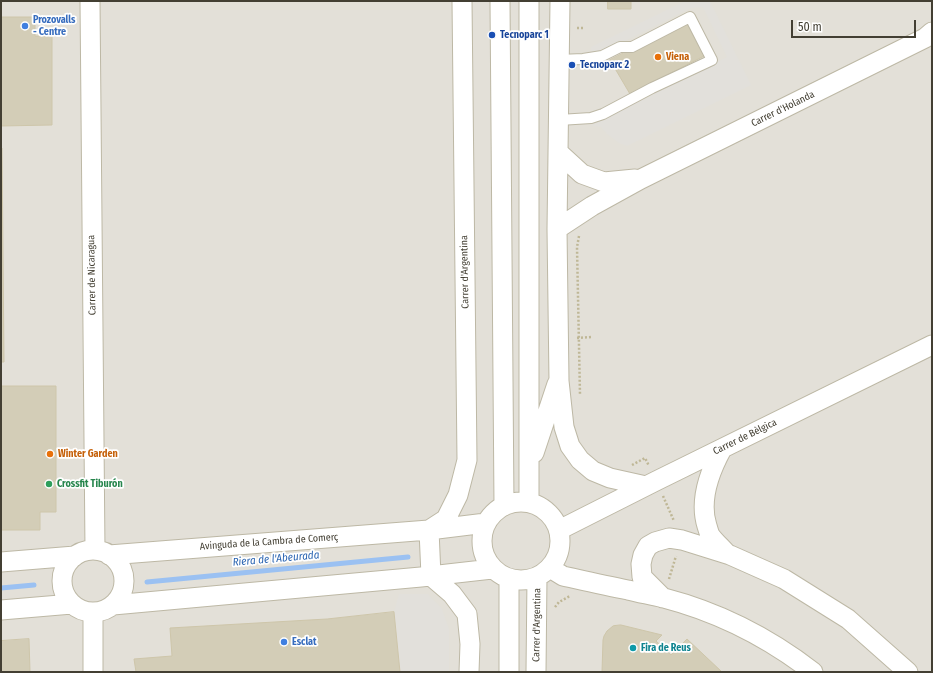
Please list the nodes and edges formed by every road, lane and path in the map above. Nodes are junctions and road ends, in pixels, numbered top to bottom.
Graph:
1 (90, 1) edge
2 (462, 1) edge
3 (500, 1) edge
4 (529, 1) edge
5 (560, 1) edge
6 (930, 36) edge
7 (559, 60) junction
8 (559, 120) junction
9 (558, 152) junction
10 (641, 179) junction
11 (557, 229) junction
12 (581, 231) dead end
13 (932, 345) edge
14 (559, 377) junction
15 (580, 400) dead end
16 (722, 449) junction
17 (645, 458) dead end
18 (627, 466) dead end
19 (529, 468) junction
20 (646, 486) junction
21 (529, 502) junction
22 (504, 506) junction
23 (486, 523) junction
24 (429, 530) junction
25 (559, 530) junction
26 (102, 552) junction
27 (727, 554) junction
28 (75, 556) junction
29 (1, 562) edge
30 (492, 569) junction
31 (544, 573) junction
32 (431, 576) junction
33 (509, 579) junction
34 (572, 595) dead end
35 (663, 598) junction
36 (72, 604) junction
37 (113, 606) junction
38 (1, 610) edge
39 (552, 611) dead end
40 (93, 612) junction
41 (93, 672) edge
42 (469, 672) edge
43 (509, 672) edge
44 (536, 672) edge
45 (813, 672) edge
46 (908, 672) edge

1 - 26 street, Carrer de Nicaragua
2 - 24 street, Carrer d'Argentina
3 - 22 street
4 - 19 street
5 - 7 street
6 - 10 street, Carrer d'Holanda
7 - 8 street
7 - 8 lane
8 - 9 street
9 - 10 street, Carrer d'Holanda
9 - 11 street
10 - 11 street, Carrer d'Holanda
11 - 14 street
12 - 15 path
13 - 16 street, Carrer de Bèlgica
14 - 19 street
14 - 20 street
16 - 20 street, Carrer de Bèlgica
16 - 27 street
17 - 18 path
19 - 21 street
20 - 25 street, Carrer de Bèlgica
21 - 22 street
21 - 25 street
22 - 23 street
23 - 24 street, Avinguda de la Cambra de Comerç
23 - 30 street
24 - 26 street, Avinguda de la Cambra de Comerç
24 - 32 street
25 - 31 street
26 - 28 street
26 - 37 street
27 - 35 street
27 - 46 street
28 - 29 street
28 - 36 street
30 - 32 street
30 - 33 street
31 - 33 street
31 - 35 street
31 - 44 street, Carrer d'Argentina
32 - 37 street
32 - 42 street
33 - 43 street
34 - 39 path
35 - 45 street
36 - 38 street
36 - 40 street
37 - 40 street
40 - 41 street

